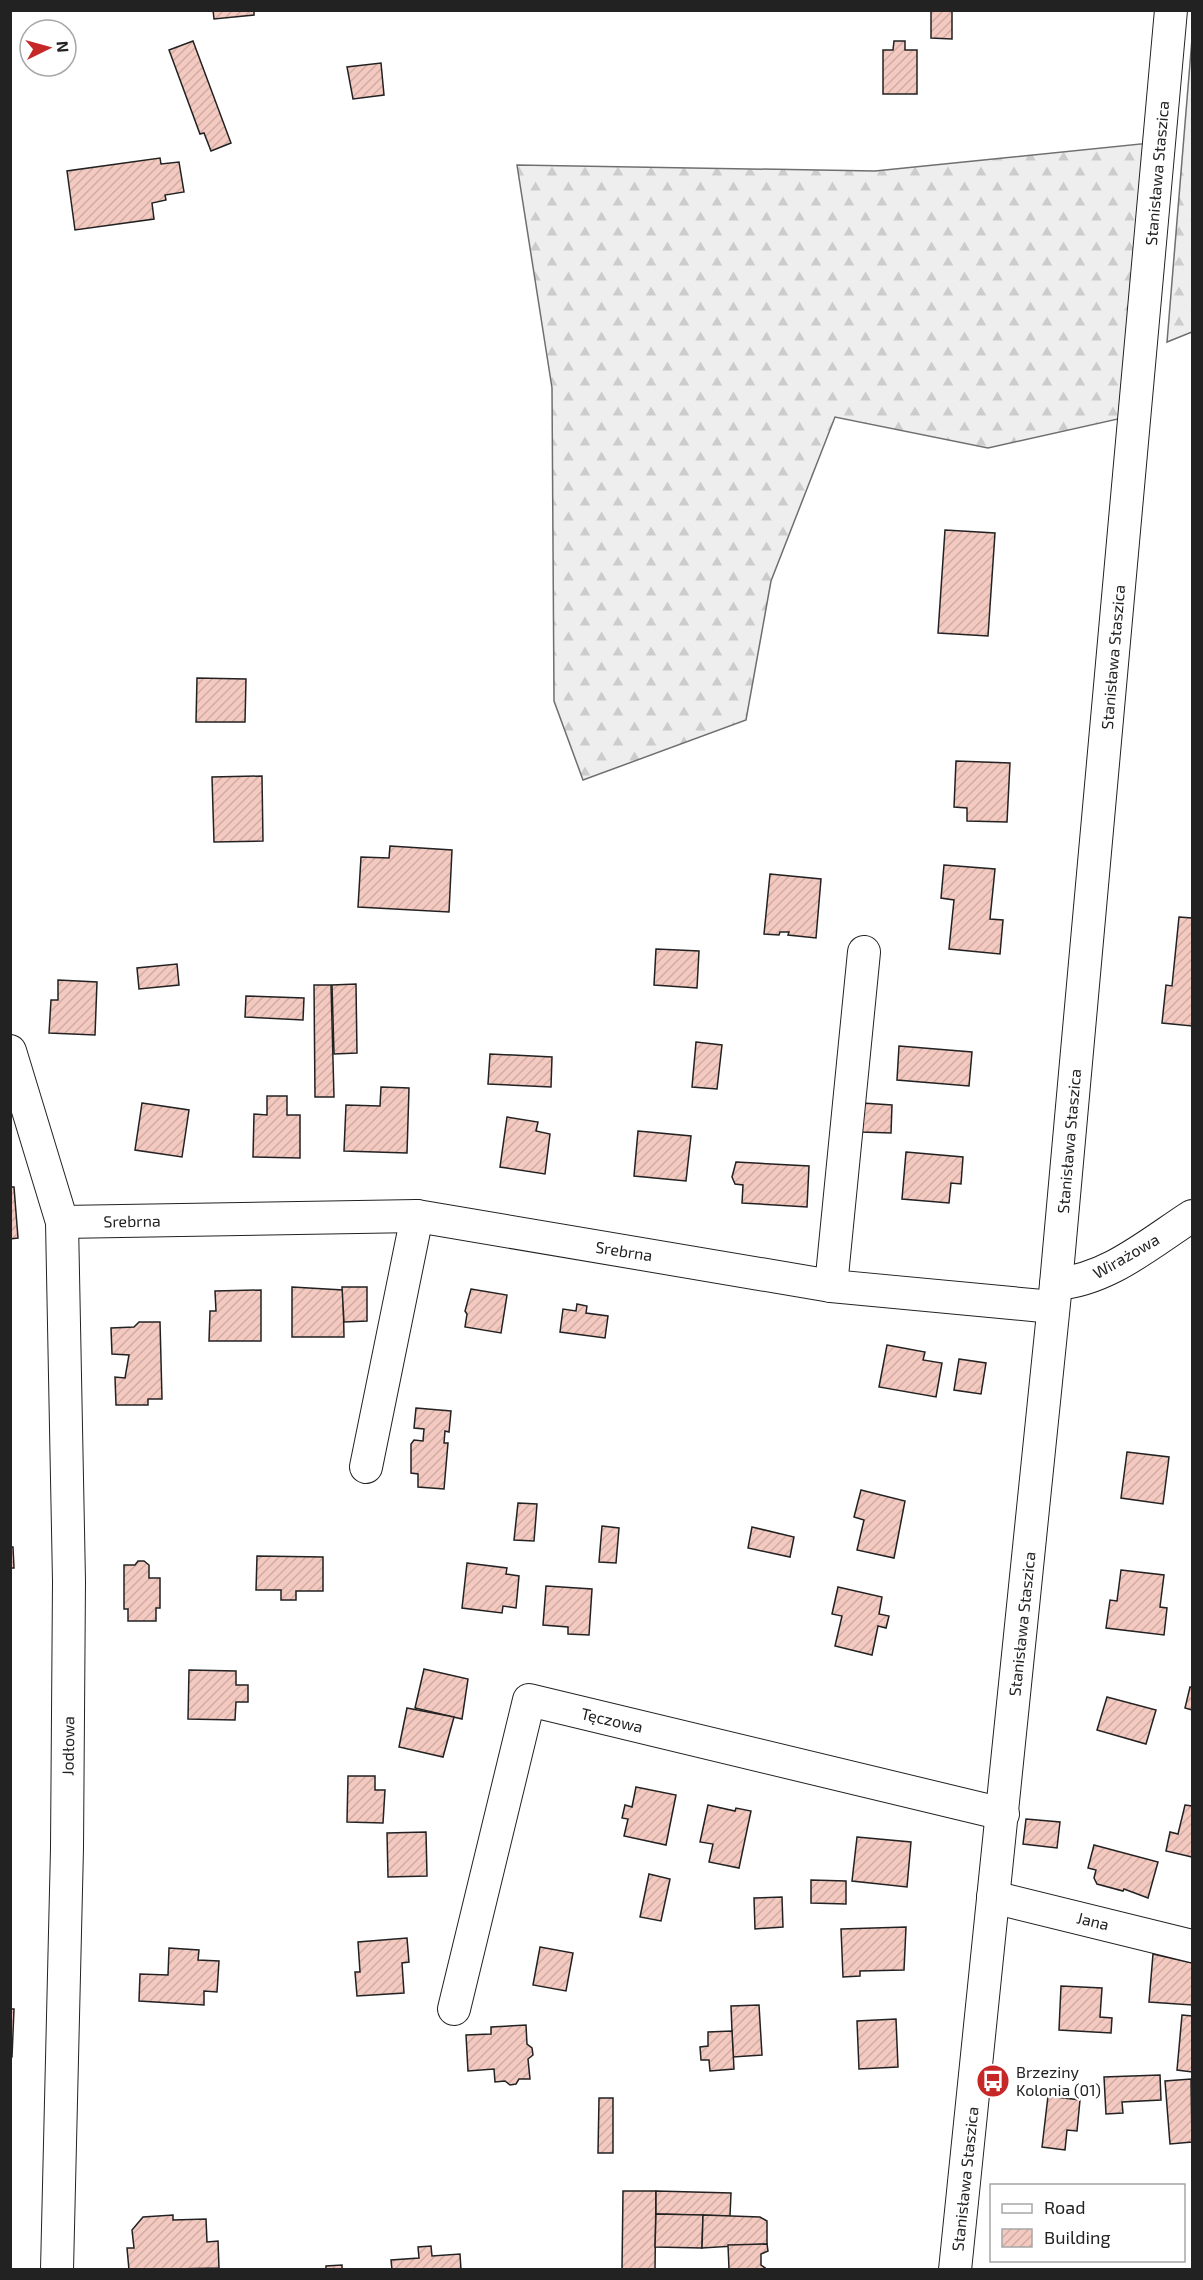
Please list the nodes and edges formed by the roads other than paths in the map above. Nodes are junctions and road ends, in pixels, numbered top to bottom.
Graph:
1 (1171, 10) edge
2 (864, 952) dead end
3 (10, 1051) edge
4 (417, 1216) junction
5 (1192, 1216) edge
6 (62, 1222) junction
7 (831, 1286) junction
8 (1054, 1296) junction
9 (366, 1467) dead end
10 (1003, 1814) junction
11 (993, 1897) junction
12 (1192, 1946) edge
13 (454, 2009) dead end
14 (57, 2270) edge
15 (955, 2270) edge

1 - 8 street, Stanisława Staszica
2 - 7 street
3 - 6 street, Jodłowa
4 - 6 street, Srebrna
4 - 7 street, Srebrna
4 - 9 street
5 - 8 street, Wirażowa
6 - 14 street, Jodłowa
7 - 8 street, Srebrna
8 - 10 street, Stanisława Staszica
10 - 11 street, Stanisława Staszica
10 - 13 street, Tęczowa
11 - 12 street, Jana
11 - 15 street, Stanisława Staszica

